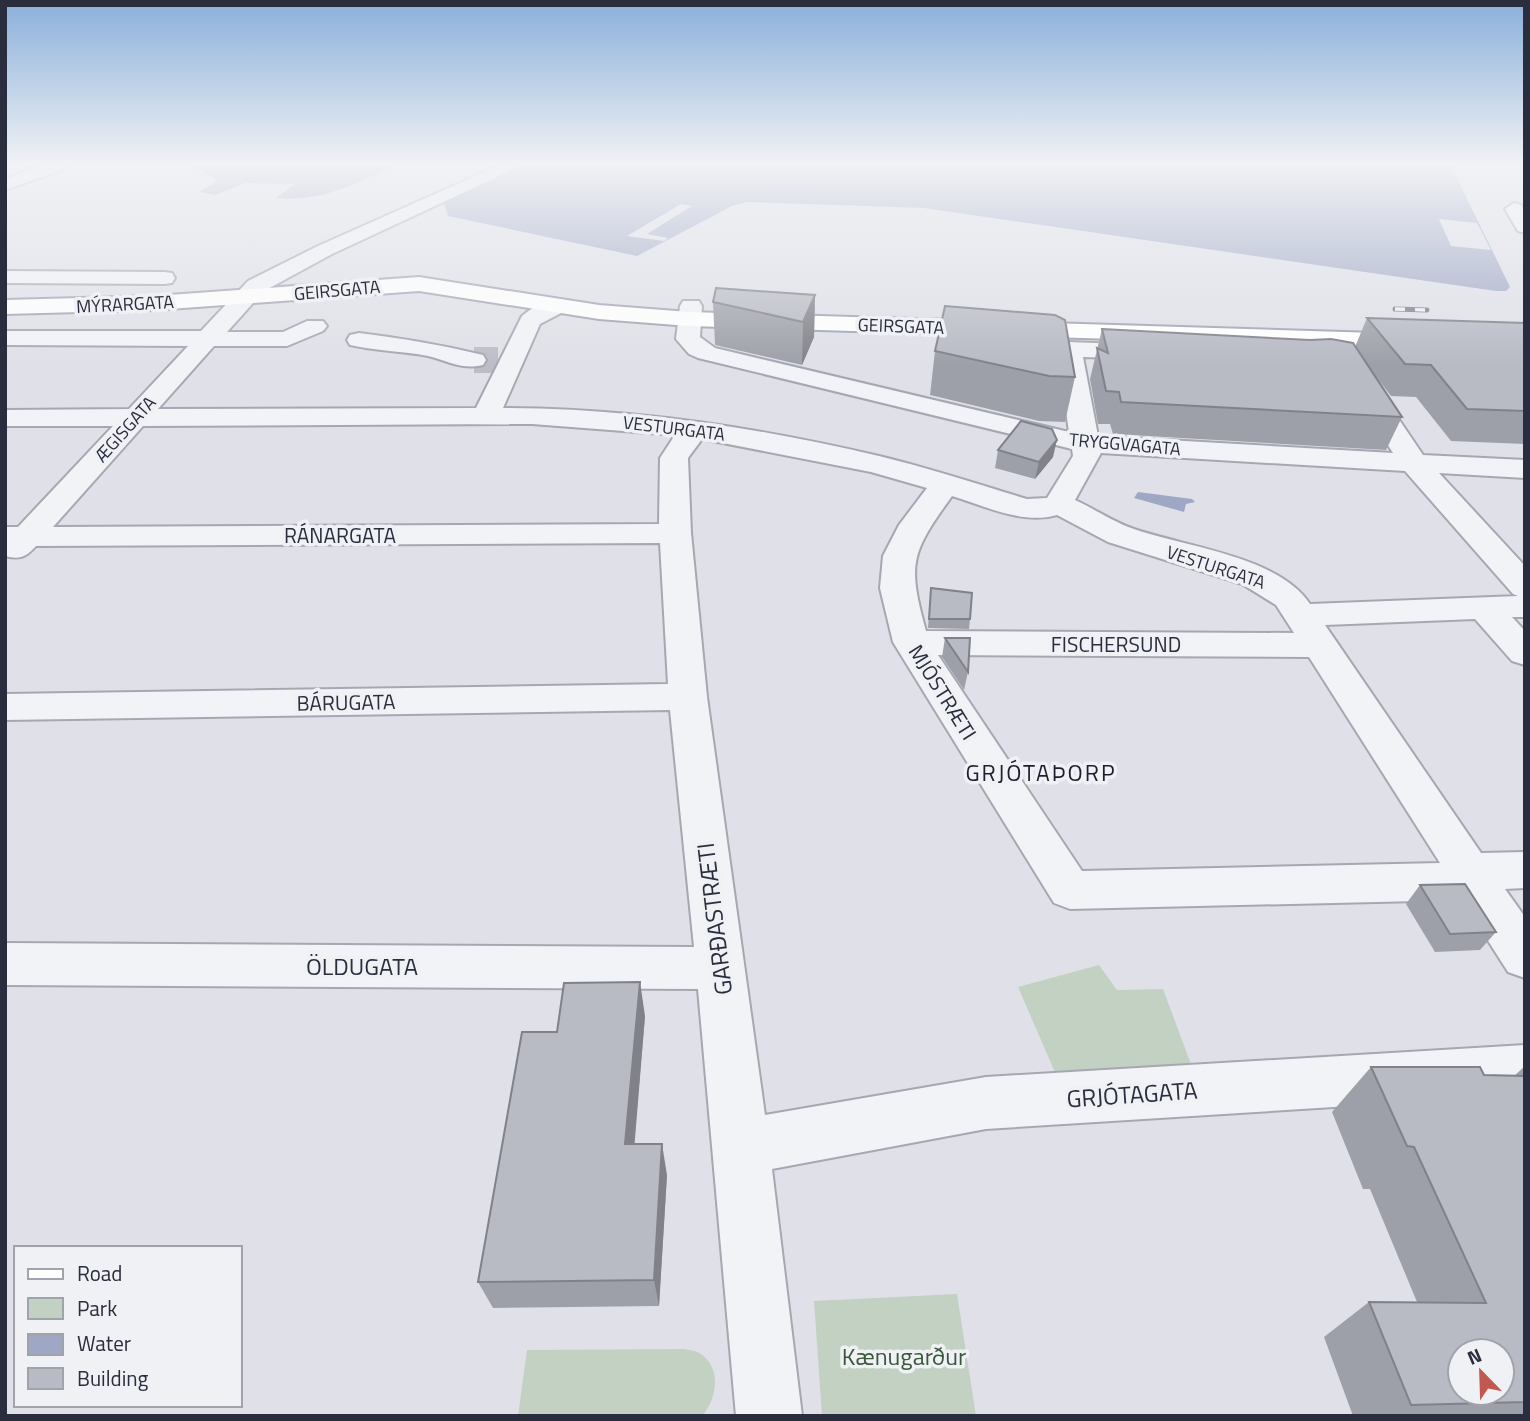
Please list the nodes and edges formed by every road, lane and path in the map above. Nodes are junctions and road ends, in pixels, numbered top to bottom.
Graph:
1 (365, 232) edge
2 (5, 277) edge
3 (164, 278) dead end
4 (280, 294) junction
5 (244, 297) junction
6 (557, 306) junction
7 (5, 307) edge
8 (690, 313) junction
9 (315, 326) dead end
10 (1430, 334) edge
11 (5, 338) edge
12 (206, 339) junction
13 (359, 340) dead end
14 (495, 360) junction
15 (486, 416) junction
16 (5, 418) edge
17 (134, 418) junction
18 (696, 429) junction
19 (1086, 443) junction
20 (1415, 464) junction
21 (1525, 469) edge
22 (946, 483) junction
23 (1058, 503) junction
24 (675, 533) junction
25 (16, 537) edge
26 (5, 561) edge
27 (1525, 587) edge
28 (1525, 606) edge
29 (1484, 608) junction
30 (1312, 630) junction
31 (911, 642) junction
32 (1525, 653) edge
33 (688, 697) junction
34 (5, 707) edge
35 (1525, 870) edge
36 (1471, 877) junction
37 (1525, 957) edge
38 (5, 964) edge
39 (720, 968) junction
40 (1525, 1070) edge
41 (742, 1147) junction
42 (769, 1416) edge

1 - 5 street, ÆGISGATA
2 - 3 street
4 - 5 main road, GEIRSGATA
4 - 6 main road, GEIRSGATA
4 - 8 main road, GEIRSGATA
5 - 7 main road, MÝRARGATA
5 - 12 street, ÆGISGATA
6 - 8 main road, GEIRSGATA
6 - 14 street
8 - 10 main road, GEIRSGATA
8 - 19 street, TRYGGVAGATA
9 - 12 street
11 - 12 street
12 - 17 street, ÆGISGATA
13 - 14 street
14 - 15 street
15 - 17 street, VESTURGATA
15 - 18 street, VESTURGATA
16 - 17 street, VESTURGATA
17 - 25 street, ÆGISGATA
18 - 22 street, VESTURGATA
18 - 24 street, GARÐASTRÆTI
19 - 20 street, TRYGGVAGATA
19 - 20 street
19 - 23 street
20 - 21 street, TRYGGVAGATA
20 - 27 street
22 - 23 street, VESTURGATA
22 - 31 street, MJÓSTRÆTI
23 - 30 street, VESTURGATA
24 - 25 street, RÁNARGATA
24 - 33 street, GARÐASTRÆTI
25 - 26 street, ÆGISGATA
28 - 29 street, FISCHERSUND
29 - 30 street, FISCHERSUND
29 - 32 street
30 - 31 street, FISCHERSUND
30 - 36 street, VESTURGATA
31 - 36 street, MJÓSTRÆTI
33 - 34 street, BÁRUGATA
33 - 39 street, GARÐASTRÆTI
35 - 36 street
36 - 37 street, VESTURGATA
38 - 39 street, ÖLDUGATA
39 - 41 street, GARÐASTRÆTI
40 - 41 street, GRJÓTAGATA
41 - 42 street, GARÐASTRÆTI

